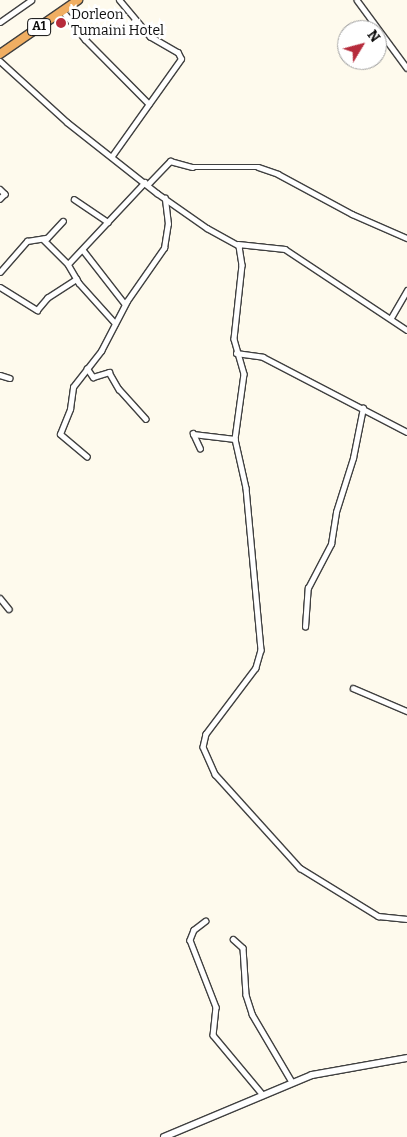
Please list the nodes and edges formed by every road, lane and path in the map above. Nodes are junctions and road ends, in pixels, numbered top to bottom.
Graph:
1 (31, 0) edge
2 (78, 0) edge
3 (119, 0) edge
4 (357, 0) edge
5 (63, 11) junction
6 (0, 22) edge
7 (0, 54) edge
8 (0, 61) edge
9 (407, 68) edge
10 (148, 104) junction
11 (112, 156) junction
12 (146, 183) junction
13 (0, 189) edge
14 (74, 198) dead end
15 (165, 198) junction
16 (0, 199) edge
17 (63, 221) dead end
18 (108, 222) junction
19 (407, 238) edge
20 (43, 239) junction
21 (238, 244) junction
22 (83, 250) junction
23 (68, 264) junction
24 (0, 272) edge
25 (76, 279) junction
26 (0, 287) edge
27 (407, 290) edge
28 (125, 304) junction
29 (391, 318) junction
30 (115, 323) junction
31 (407, 330) edge
32 (236, 353) junction
33 (87, 368) junction
34 (0, 375) edge
35 (10, 378) dead end
36 (363, 408) junction
37 (146, 419) dead end
38 (407, 432) edge
39 (235, 440) junction
40 (200, 449) dead end
41 (87, 457) dead end
42 (0, 598) edge
43 (9, 609) dead end
44 (305, 628) dead end
45 (353, 688) dead end
46 (407, 711) edge
47 (407, 919) edge
48 (206, 921) dead end
49 (233, 939) dead end
50 (407, 1058) edge
51 (292, 1082) junction
52 (263, 1095) junction
53 (164, 1137) edge

1 - 6 street
2 - 5 highway, A1
3 - 10 street
4 - 9 street
5 - 7 highway, A1
5 - 10 street
8 - 11 street
10 - 11 street
11 - 12 street
12 - 15 street
12 - 18 street
12 - 19 street
13 - 16 street
14 - 18 street
15 - 21 street
15 - 28 street
17 - 20 street
18 - 22 street
20 - 23 street
20 - 24 street
21 - 29 street
21 - 32 street
22 - 23 street
22 - 28 street
23 - 25 street
25 - 26 street
25 - 30 street
27 - 29 street
28 - 30 street
29 - 31 street
30 - 33 street
32 - 36 street
32 - 39 street
33 - 37 street
33 - 41 street
34 - 35 street
36 - 38 street
36 - 44 street
39 - 40 street
39 - 47 street
42 - 43 street
45 - 46 street
48 - 52 street
49 - 51 street
50 - 51 street
51 - 52 street
52 - 53 street

